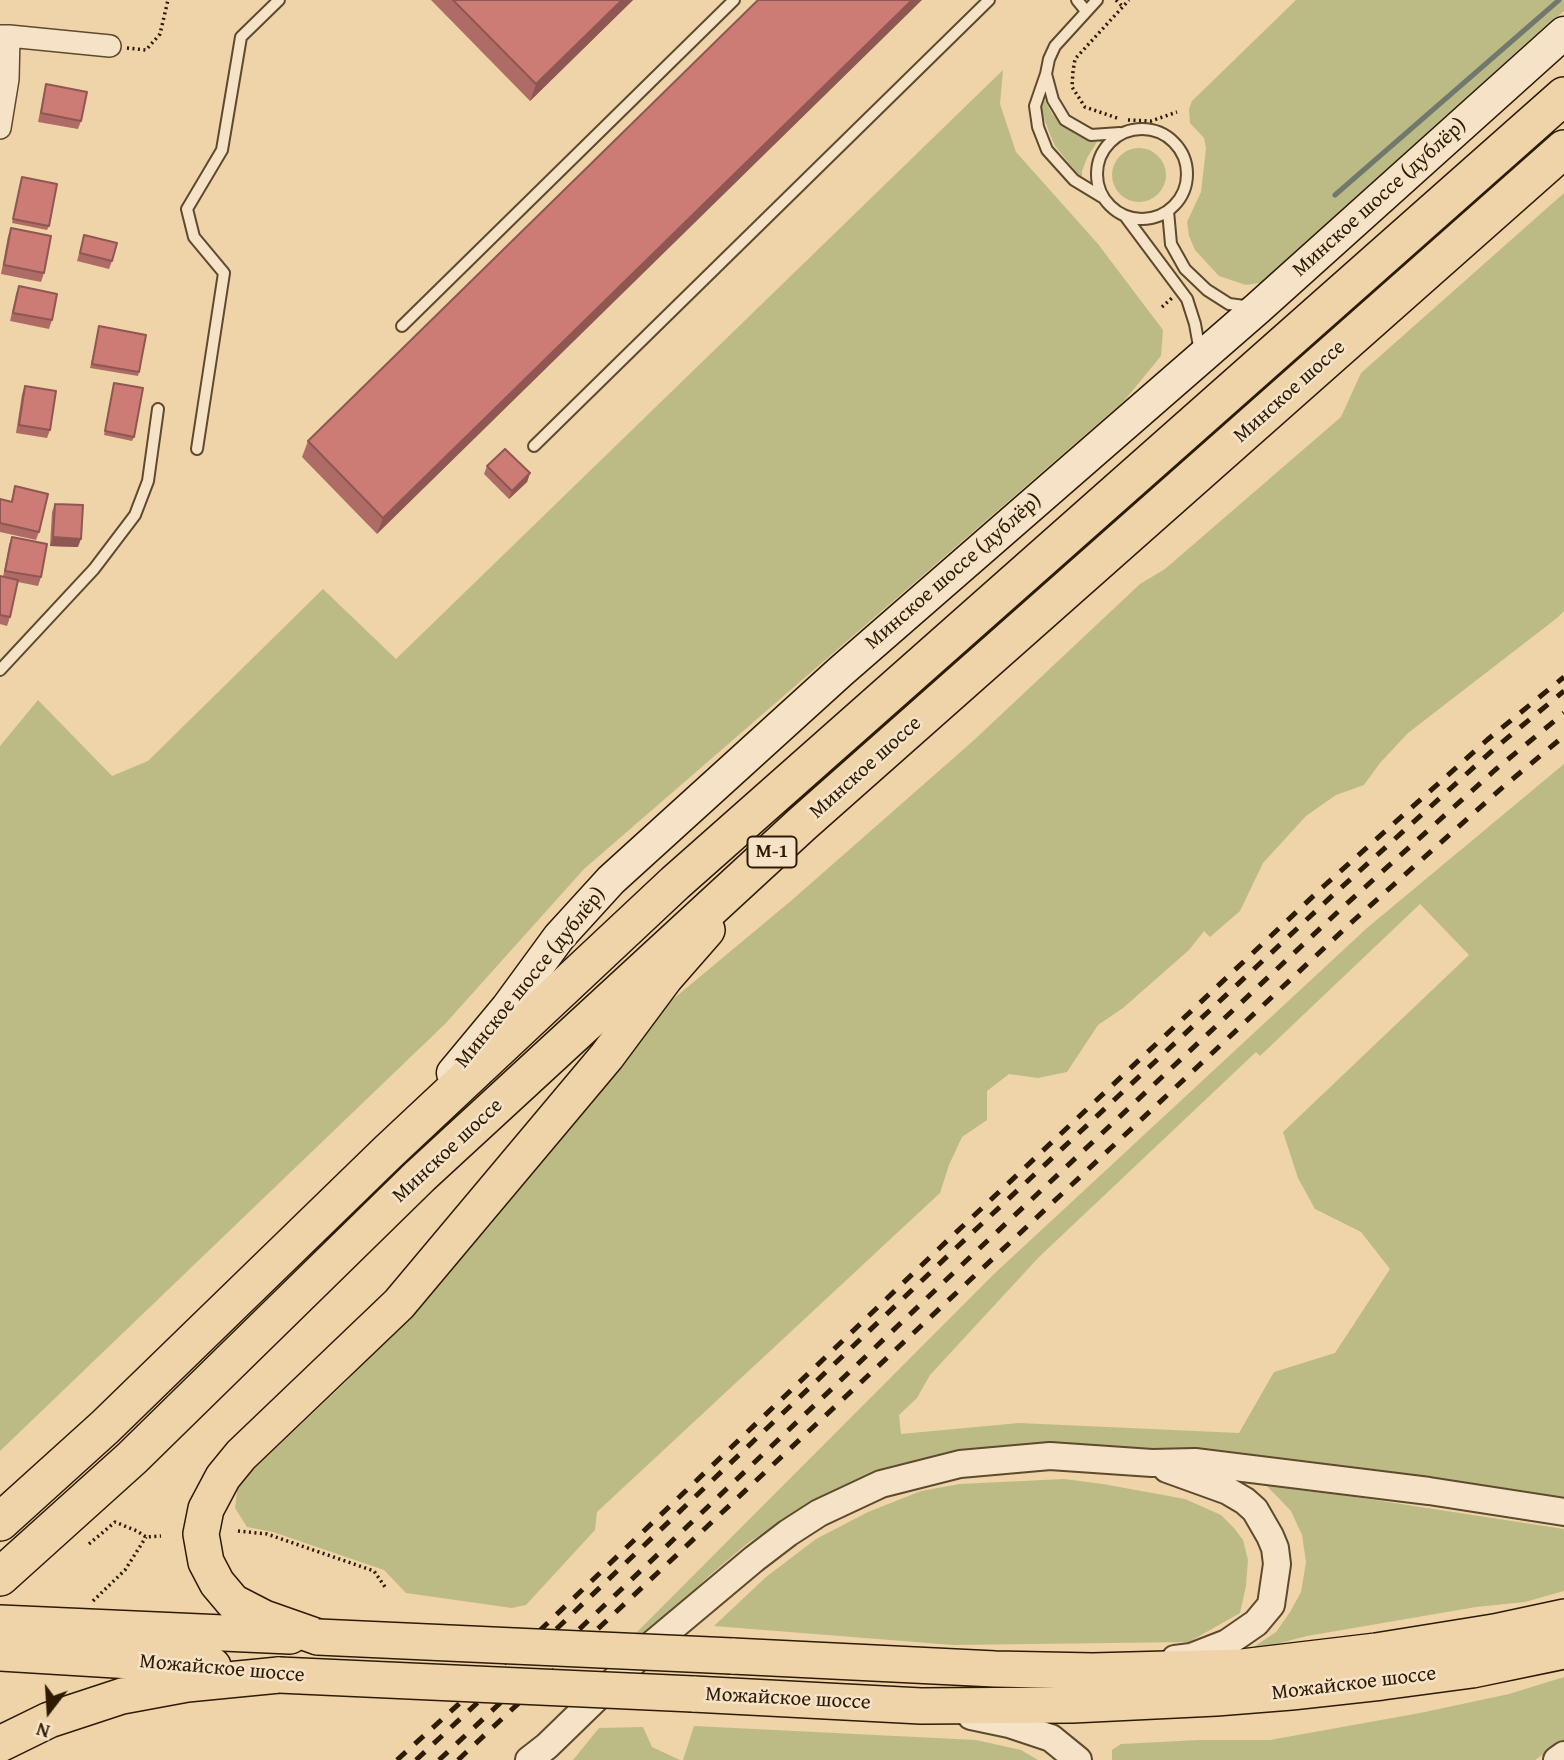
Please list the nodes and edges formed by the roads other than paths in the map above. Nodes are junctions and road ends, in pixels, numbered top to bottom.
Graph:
1 (279, 0) edge
2 (734, 0) edge
3 (989, 0) edge
4 (1077, 0) edge
5 (1097, 0) edge
6 (1086, 11) junction
7 (1564, 33) edge
8 (4, 36) edge
9 (110, 46) road end
10 (1046, 74) junction
11 (1564, 96) edge
12 (0, 128) edge
13 (1124, 132) junction
14 (1564, 149) edge
15 (1102, 197) junction
16 (1168, 211) junction
17 (1125, 216) junction
18 (1258, 308) junction
19 (402, 326) dead end
20 (1201, 357) junction
21 (158, 409) dead end
22 (534, 446) dead end
23 (197, 449) dead end
24 (0, 670) edge
25 (802, 824) junction
26 (388, 1152) junction
27 (1152, 1464) junction
28 (1564, 1512) edge
29 (0, 1522) edge
30 (0, 1577) edge
31 (1564, 1617) edge
32 (318, 1637) junction
33 (3, 1643) edge
34 (1564, 1651) edge
35 (1094, 1671) junction
36 (279, 1675) junction
37 (921, 1706) junction
38 (0, 1744) edge
39 (539, 1755) edge
40 (1564, 1755) edge
41 (1077, 1760) edge
42 (1557, 1760) edge

1 - 23 lane
2 - 19 lane
3 - 22 lane
4 - 6 lane
5 - 6 lane
6 - 10 lane
7 - 18 main road, Минское шоссе (дублёр)
8 - 9 street
8 - 12 street
10 - 13 lane
10 - 15 lane
11 - 26 highway, Минское шоссе / М-1
13 - 15 lane
13 - 16 lane
14 - 25 highway, Минское шоссе / М-1
15 - 17 lane
16 - 17 lane
16 - 18 lane
17 - 20 lane
18 - 20 main road, Минское шоссе (дублёр)
20 - 26 main road, Минское шоссе (дублёр)
21 - 24 lane
25 - 30 highway, Минское шоссе / М-1
25 - 32 main road
26 - 29 highway, Минское шоссе / М-1
27 - 28 street
27 - 35 street
27 - 39 street
31 - 35 main road, Можайское шоссе
32 - 33 main road, Можайское шоссе
32 - 35 main road, Можайское шоссе, bridge
33 - 36 main road, Можайское шоссе
34 - 37 main road, Можайское шоссе
36 - 37 main road, Можайское шоссе, bridge
36 - 38 main road
37 - 41 street
40 - 42 street

